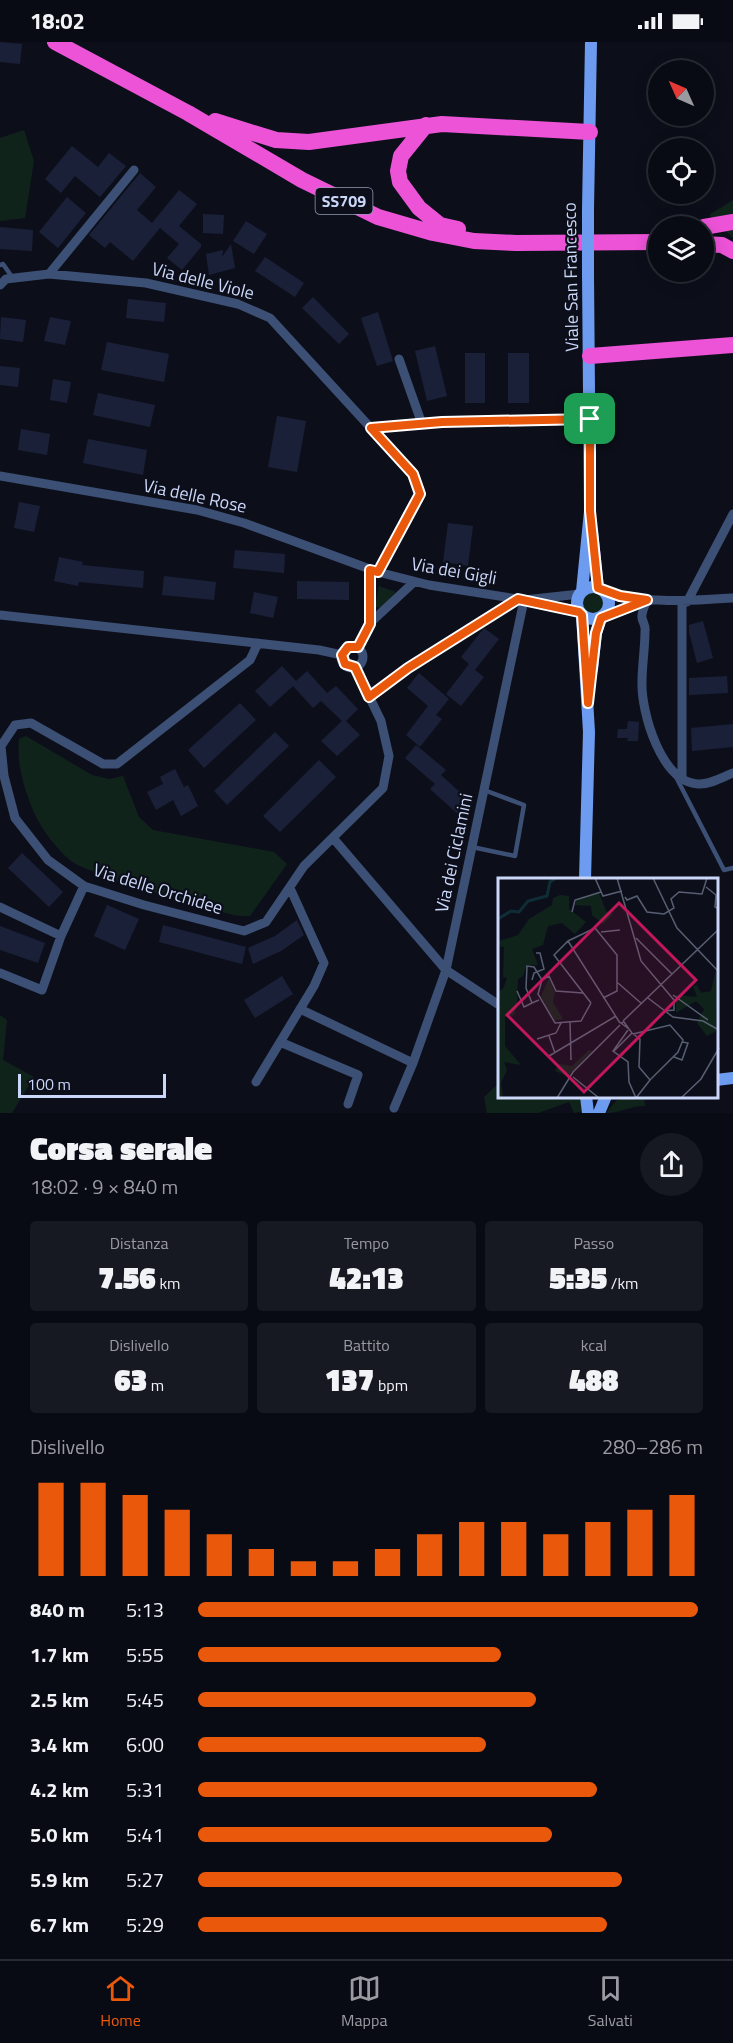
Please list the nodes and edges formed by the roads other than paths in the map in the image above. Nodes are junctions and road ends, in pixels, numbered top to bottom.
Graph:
1 (55, 42) edge
2 (591, 42) edge
3 (188, 113) junction
4 (426, 125) junction
5 (590, 132) junction
6 (134, 170) dead end
7 (733, 222) edge
8 (714, 225) edge
9 (648, 237) edge
10 (648, 242) edge
11 (516, 243) junction
12 (614, 243) junction
13 (714, 245) edge
14 (733, 251) edge
15 (0, 265) edge
16 (49, 274) junction
17 (13, 278) junction
18 (0, 285) edge
19 (733, 345) edge
20 (590, 356) junction
21 (399, 359) dead end
22 (590, 419) junction
23 (422, 424) junction
24 (371, 428) junction
25 (0, 476) edge
26 (733, 514) edge
27 (590, 564) junction
28 (374, 571) junction
29 (414, 582) junction
30 (601, 589) junction
31 (581, 593) junction
32 (733, 598) edge
33 (521, 600) junction
34 (647, 600) junction
35 (684, 602) junction
36 (581, 613) junction
37 (0, 615) edge
38 (603, 616) junction
39 (370, 624) junction
40 (258, 643) junction
41 (589, 646) junction
42 (358, 647) junction
43 (342, 655) junction
44 (355, 667) junction
45 (369, 697) junction
46 (733, 774) edge
47 (2, 776) edge
48 (678, 777) junction
49 (484, 790) junction
50 (333, 838) junction
51 (472, 847) junction
52 (733, 868) edge
53 (585, 878) edge
54 (84, 886) junction
55 (290, 888) junction
56 (0, 907) edge
57 (61, 936) junction
58 (446, 970) junction
59 (0, 973) edge
60 (498, 1004) edge
61 (300, 1009) junction
62 (280, 1042) junction
63 (412, 1063) junction
64 (733, 1078) edge
65 (718, 1080) edge
66 (256, 1082) dead end
67 (586, 1098) edge
68 (605, 1098) edge
69 (348, 1104) dead end
70 (394, 1108) dead end
71 (588, 1113) edge
72 (599, 1113) edge

1 - 3 highway, SS709
2 - 5 street, Viale San Francesco
3 - 4 highway
3 - 11 highway, SS709
4 - 5 highway
4 - 11 highway
5 - 20 street, Viale San Francesco, bridge
6 - 16 street
7 - 8 highway
9 - 12 highway, SS709
10 - 12 highway
11 - 12 highway, SS709
13 - 14 highway
15 - 17 lane
16 - 17 street, Via delle Viole
16 - 24 street, Via delle Viole
17 - 18 street, Via delle Viole
19 - 20 highway
20 - 22 street, Viale San Francesco
21 - 23 street
22 - 23 street
22 - 27 street, Viale San Francesco
23 - 24 street
24 - 28 street, Via delle Viole
25 - 28 street, Via delle Rose
26 - 35 street
27 - 30 street, Viale San Francesco
27 - 31 street, Viale San Francesco
28 - 29 street, Via dei Gigli
28 - 39 street
29 - 33 street, Via dei Gigli
29 - 39 street
30 - 31 street
30 - 34 street
30 - 38 street
31 - 33 street, Via dei Gigli
31 - 36 street
32 - 35 street
33 - 36 street, Via dei Gigli
33 - 45 lane
33 - 49 street, Via dei Ciclamini
34 - 35 street
34 - 38 street
34 - 48 street
35 - 48 street
36 - 38 street
36 - 41 street
37 - 40 street
38 - 41 street
39 - 42 street
40 - 43 street
40 - 47 street, Via delle Orchidee
41 - 53 street
42 - 43 street
42 - 44 street
43 - 44 street, Via delle Orchidee
44 - 45 street, Via delle Orchidee
45 - 50 street, Via delle Orchidee
46 - 48 street
47 - 54 street, Via delle Orchidee
48 - 52 lane
49 - 51 street, Via dei Ciclamini
49 - 51 lane
50 - 55 street, Via delle Orchidee
50 - 58 street
51 - 58 street, Via dei Ciclamini
54 - 55 street, Via delle Orchidee
54 - 57 street
55 - 61 street
56 - 57 street
57 - 59 street
58 - 60 street
58 - 63 street, Via dei Ciclamini
61 - 62 street
61 - 63 street
62 - 66 street
62 - 69 street
63 - 70 street, Via dei Ciclamini
64 - 65 street
67 - 71 street
68 - 72 street

